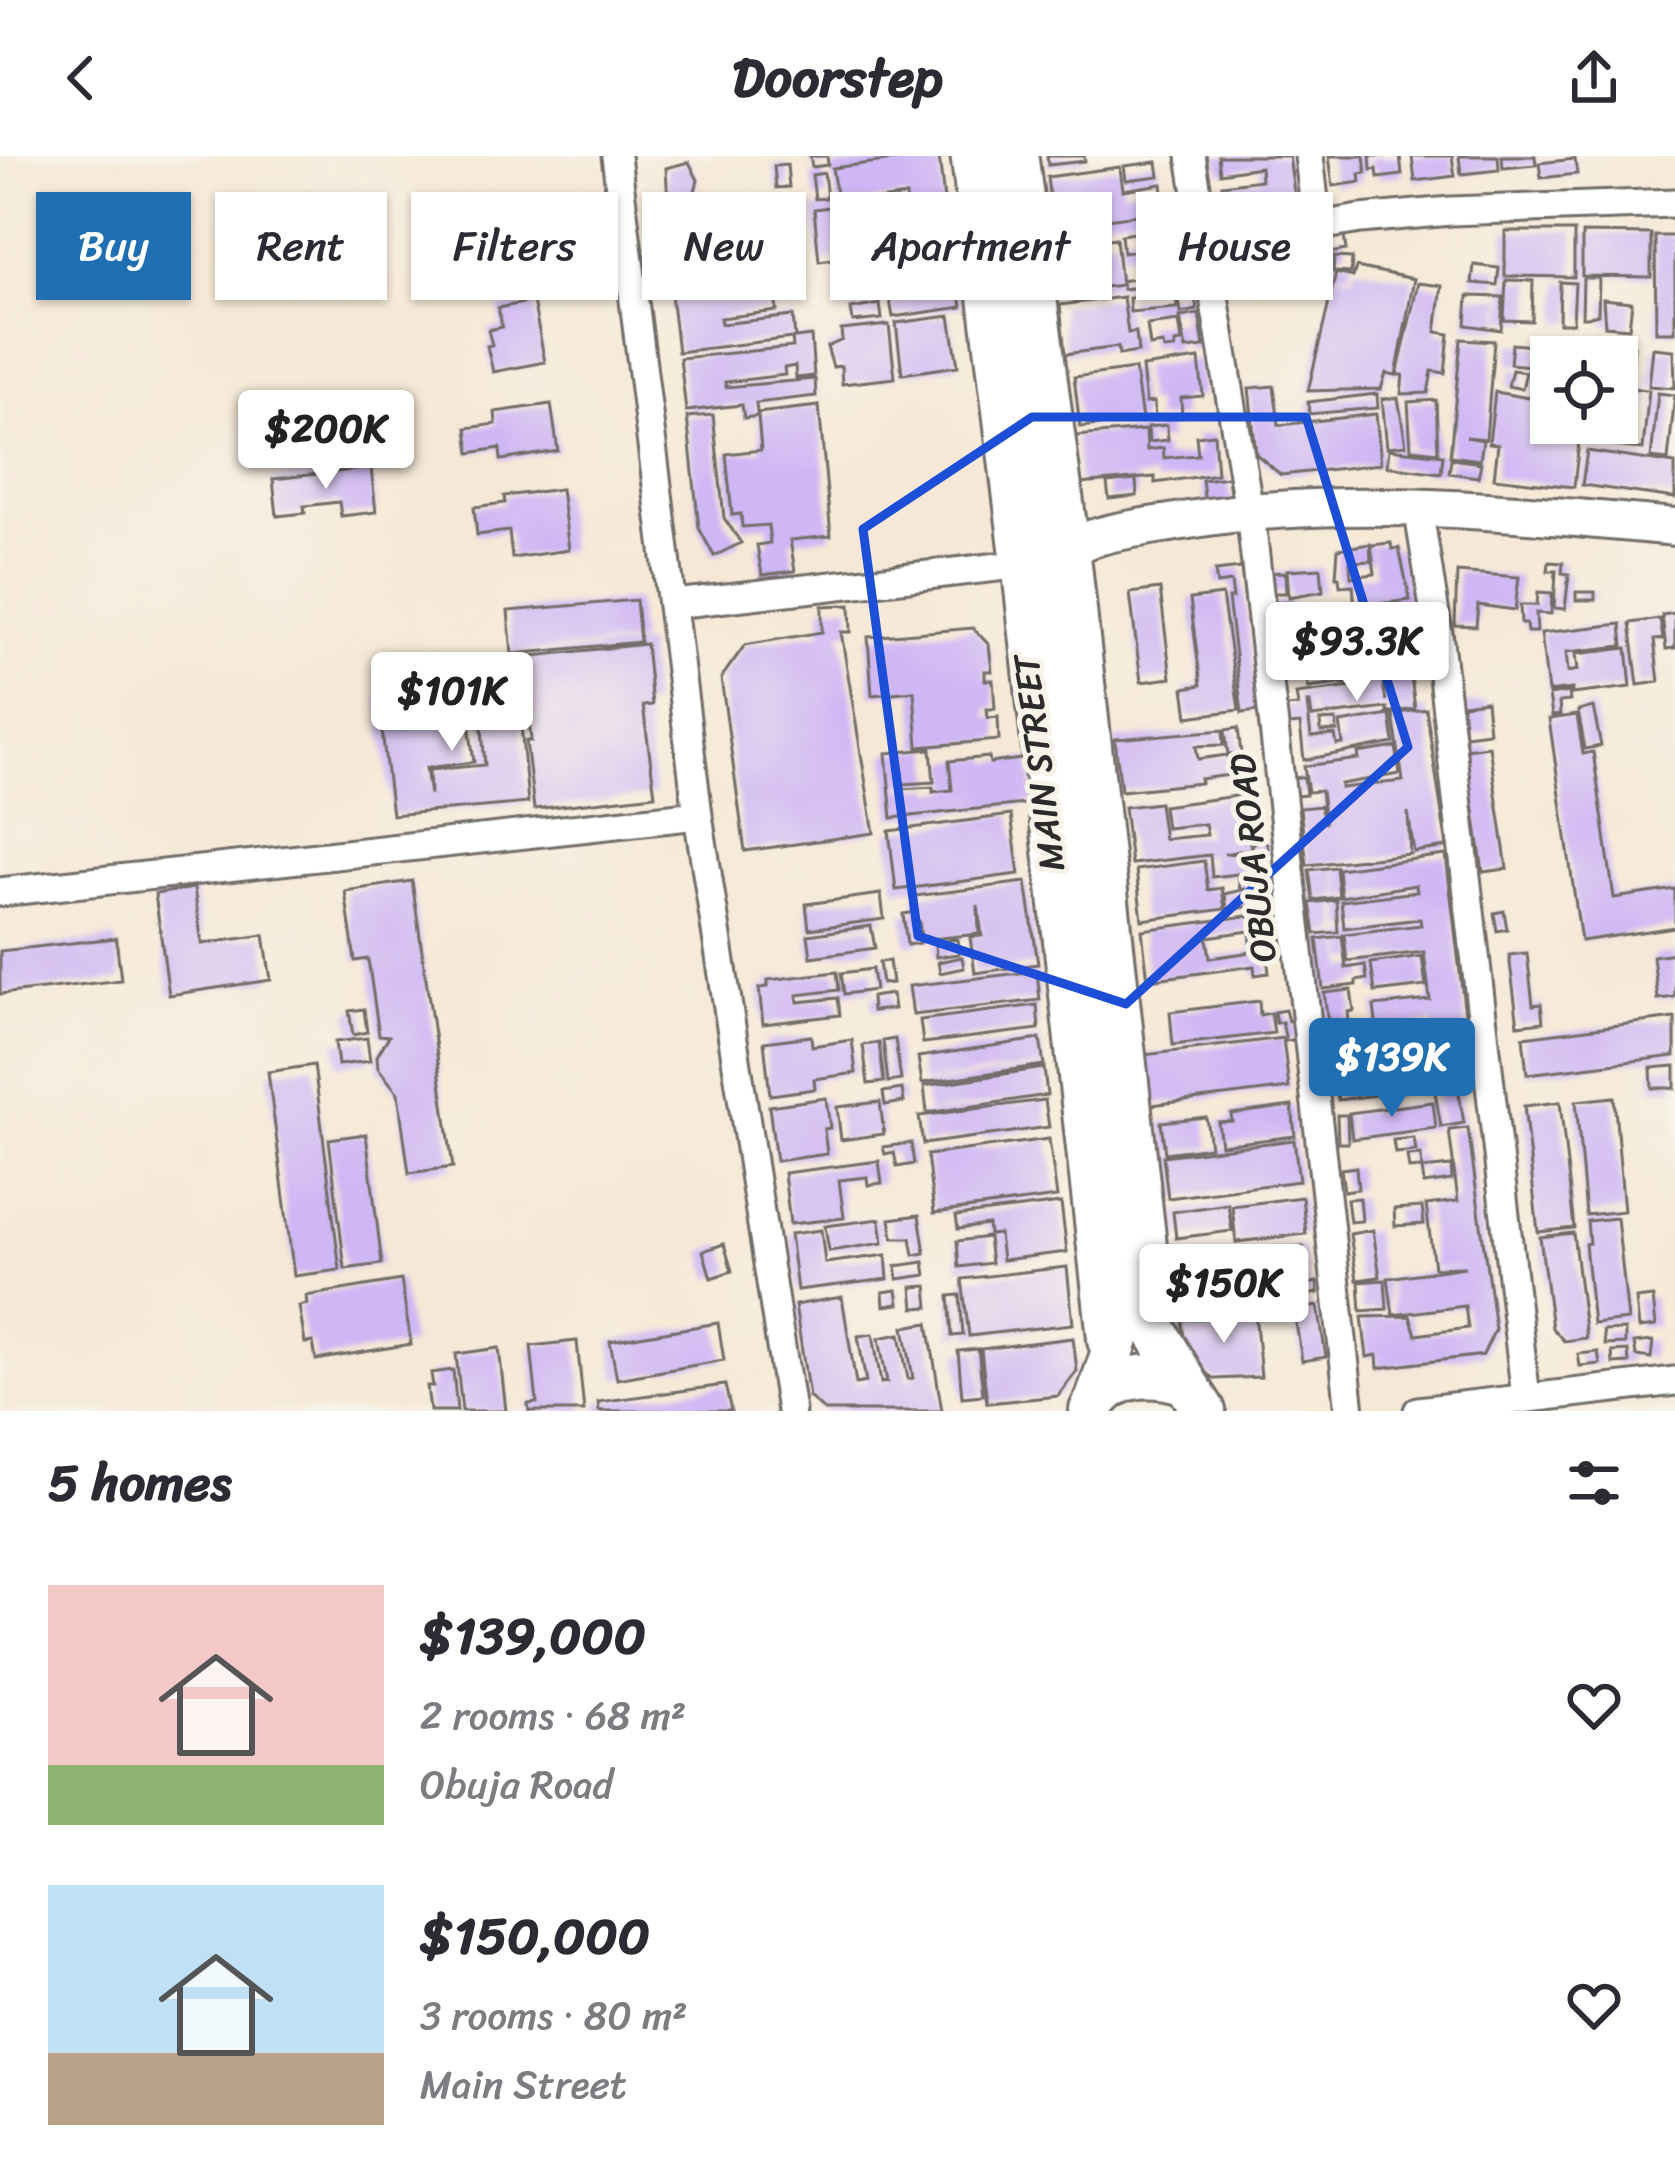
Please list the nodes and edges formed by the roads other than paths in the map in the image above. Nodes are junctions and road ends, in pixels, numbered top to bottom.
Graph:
1 (616, 156) edge
2 (965, 156) edge
3 (998, 156) edge
4 (1024, 156) edge
5 (1190, 156) edge
6 (1309, 156) edge
7 (1196, 192) edge
8 (1313, 192) edge
9 (1675, 203) edge
10 (1333, 224) edge
11 (1213, 300) edge
12 (1251, 519) junction
13 (1421, 526) junction
14 (1675, 527) edge
15 (1675, 552) edge
16 (1053, 557) junction
17 (674, 604) junction
18 (698, 815) junction
19 (0, 892) edge
20 (1126, 1257) junction
21 (1163, 1346) junction
22 (1675, 1381) edge
23 (1097, 1394) edge
24 (1195, 1397) edge
25 (1526, 1397) junction
26 (791, 1411) edge
27 (1351, 1411) edge
28 (1418, 1411) edge

1 - 17 street
2 - 16 street, MAIN STREET
3 - 16 main road, MAIN STREET
4 - 16 street, MAIN STREET
5 - 7 street, OBUJA ROAD
6 - 8 street
9 - 10 street
11 - 12 street, OBUJA ROAD
12 - 13 main road
12 - 14 main road
12 - 16 main road
12 - 27 street, OBUJA ROAD
13 - 15 main road
13 - 25 street
16 - 17 street
16 - 20 main road, MAIN STREET
16 - 21 street, MAIN STREET
16 - 23 street, MAIN STREET
17 - 18 street
18 - 19 street
18 - 26 street
20 - 21 main road, MAIN STREET
20 - 23 main road, MAIN STREET
21 - 24 main road, MAIN STREET
22 - 25 street
23 - 24 main road, MAIN STREET
25 - 28 street

